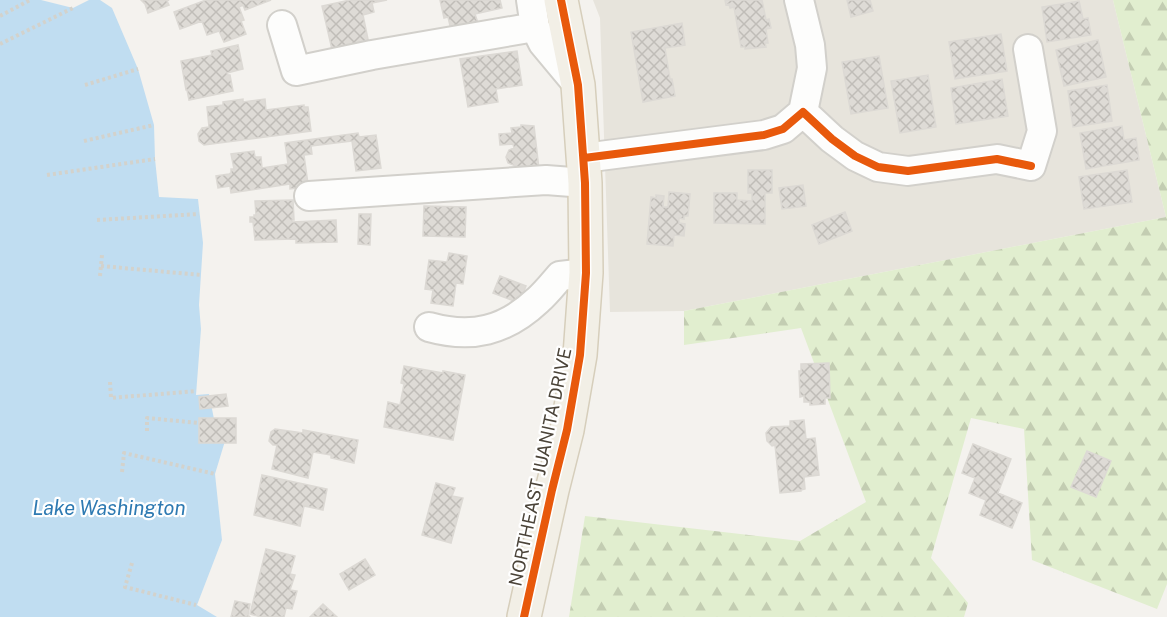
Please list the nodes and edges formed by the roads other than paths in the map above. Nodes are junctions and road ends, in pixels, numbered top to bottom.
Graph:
1 (561, 0) edge
2 (799, 0) edge
3 (533, 13) edge
4 (282, 25) dead end
5 (1028, 49) dead end
6 (578, 85) junction
7 (803, 112) junction
8 (585, 171) junction
9 (309, 196) dead end
10 (586, 273) junction
11 (429, 327) dead end
12 (524, 617) edge

1 - 6 main road, NORTHEAST JUANITA DRIVE
2 - 7 street
3 - 4 street
3 - 6 street
5 - 7 street
6 - 8 main road, NORTHEAST JUANITA DRIVE
7 - 8 street
8 - 9 street
8 - 10 main road, NORTHEAST JUANITA DRIVE
10 - 11 street
10 - 12 main road, NORTHEAST JUANITA DRIVE

